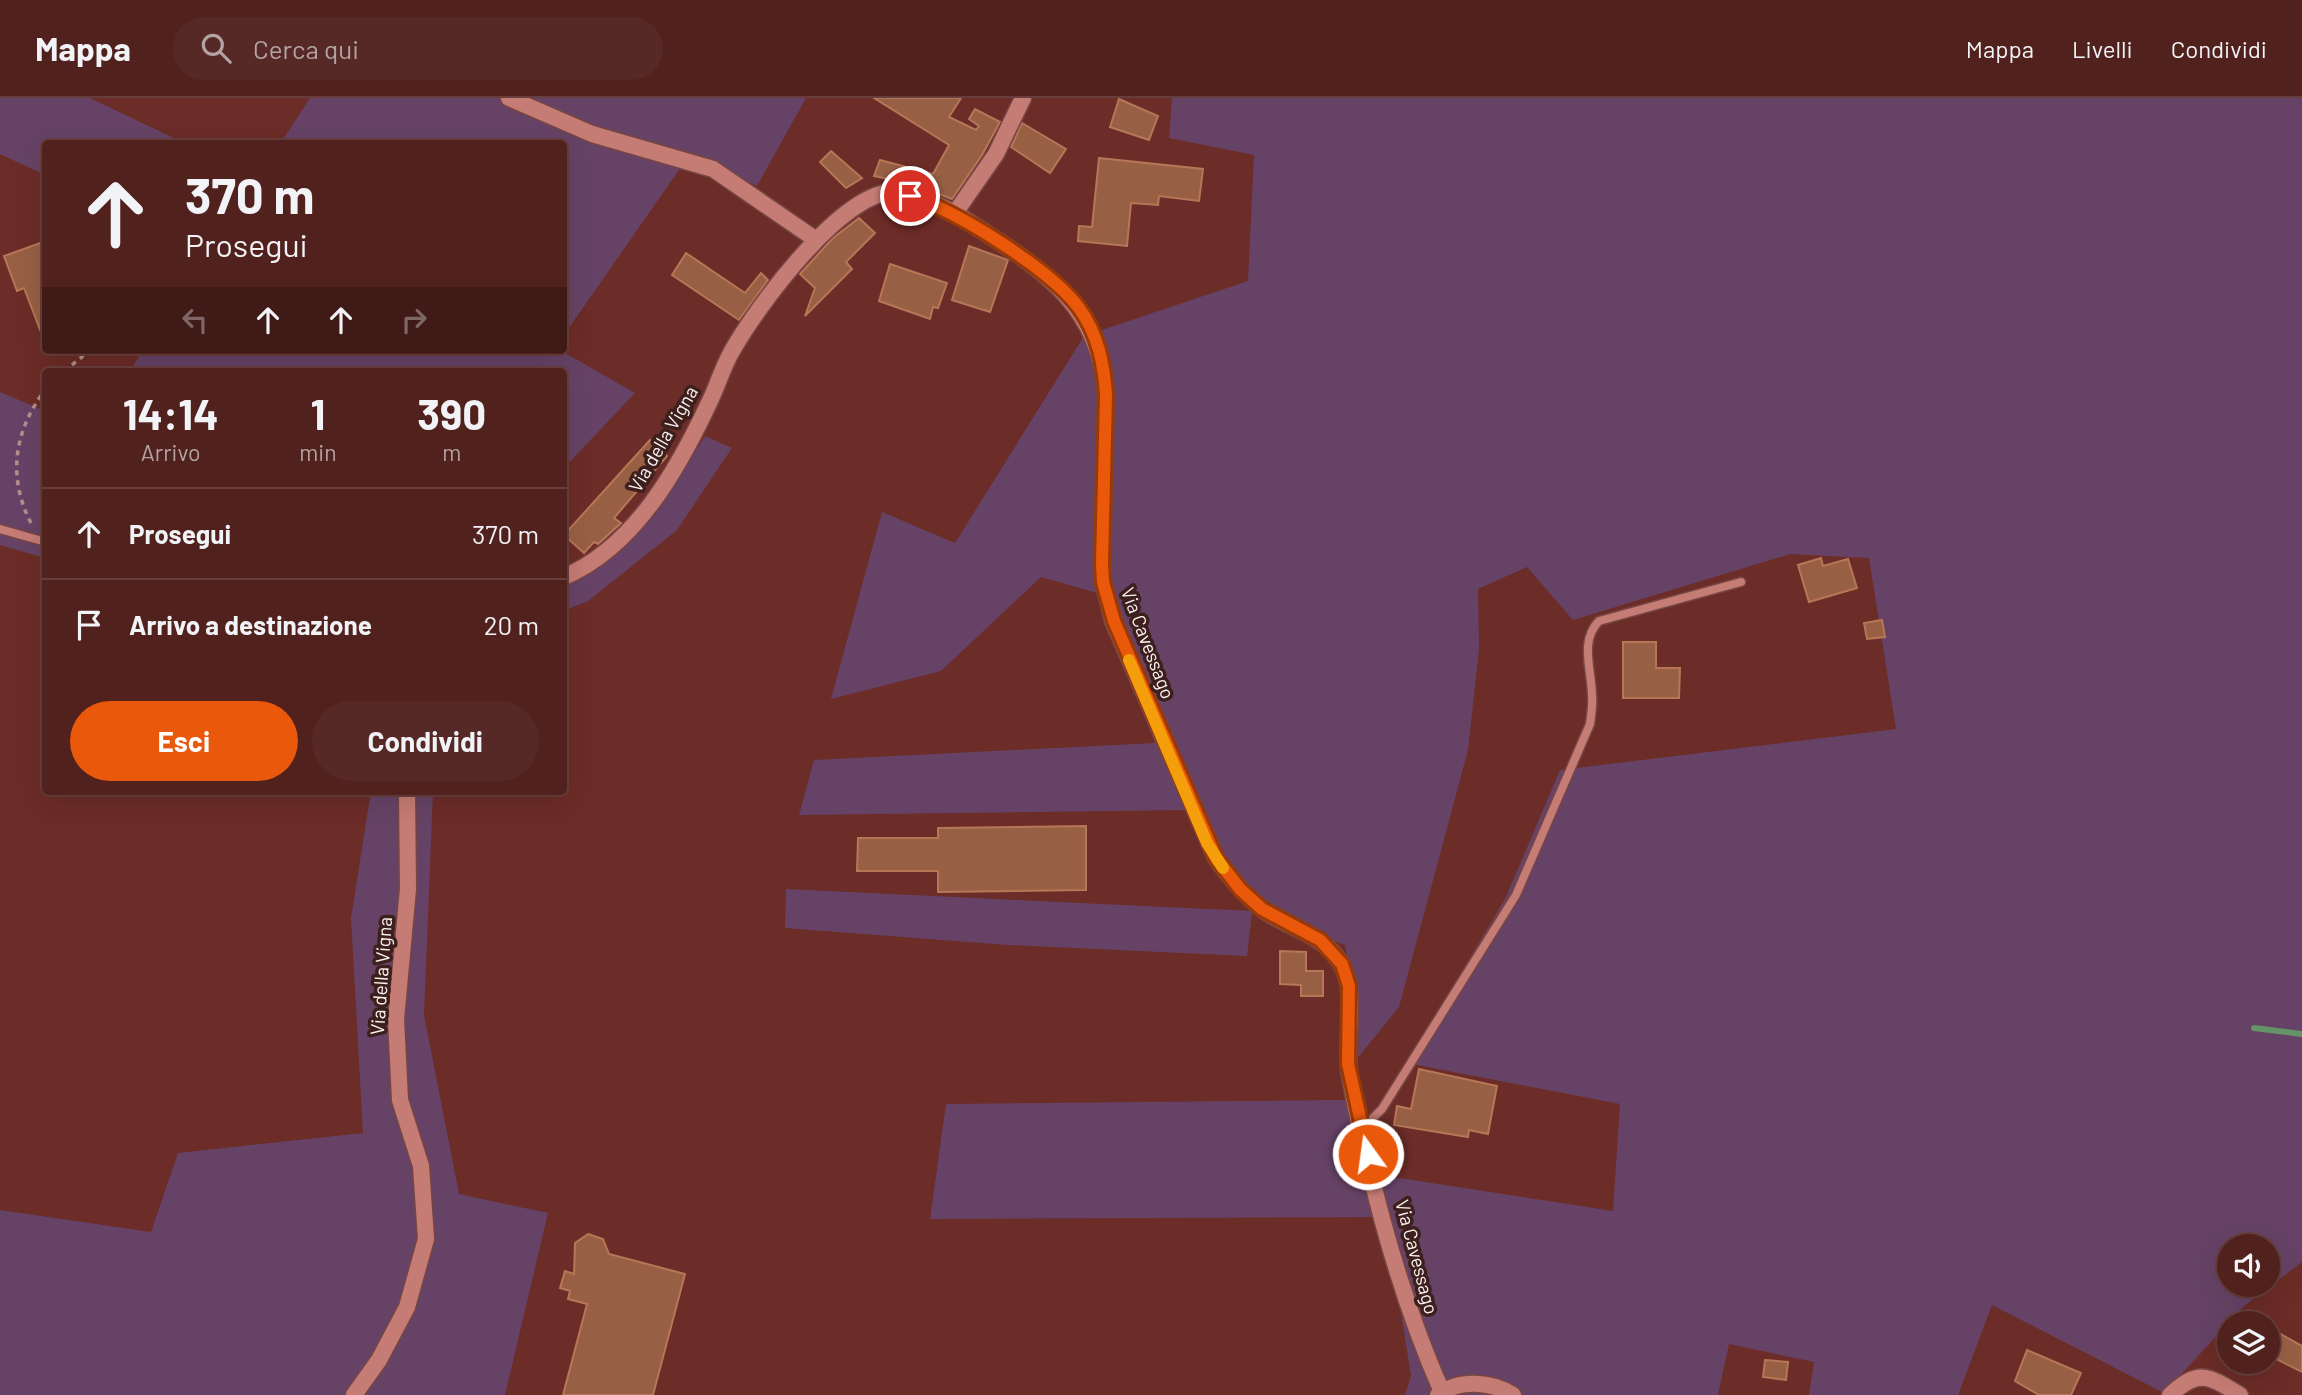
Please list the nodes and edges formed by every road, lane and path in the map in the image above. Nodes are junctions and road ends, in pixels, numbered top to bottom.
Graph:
1 (509, 98) edge
2 (1023, 98) edge
3 (954, 213) junction
4 (815, 239) junction
5 (83, 354) edge
6 (68, 368) edge
7 (42, 395) edge
8 (33, 527) dead end
9 (0, 529) edge
10 (42, 541) edge
11 (567, 575) edge
12 (1741, 582) dead end
13 (407, 795) edge
14 (1362, 1129) junction
15 (1440, 1393) edge
16 (354, 1395) edge
17 (1514, 1395) edge
18 (2170, 1395) edge
19 (2240, 1395) edge

1 - 4 street
2 - 3 street
3 - 4 street, Via Cavessago
3 - 14 street, Via Cavessago
4 - 11 street, Via della Vigna
5 - 6 path
7 - 8 path
9 - 10 lane
12 - 14 lane
13 - 16 street, Via della Vigna
14 - 15 street, Via Cavessago
15 - 17 street
18 - 19 street

